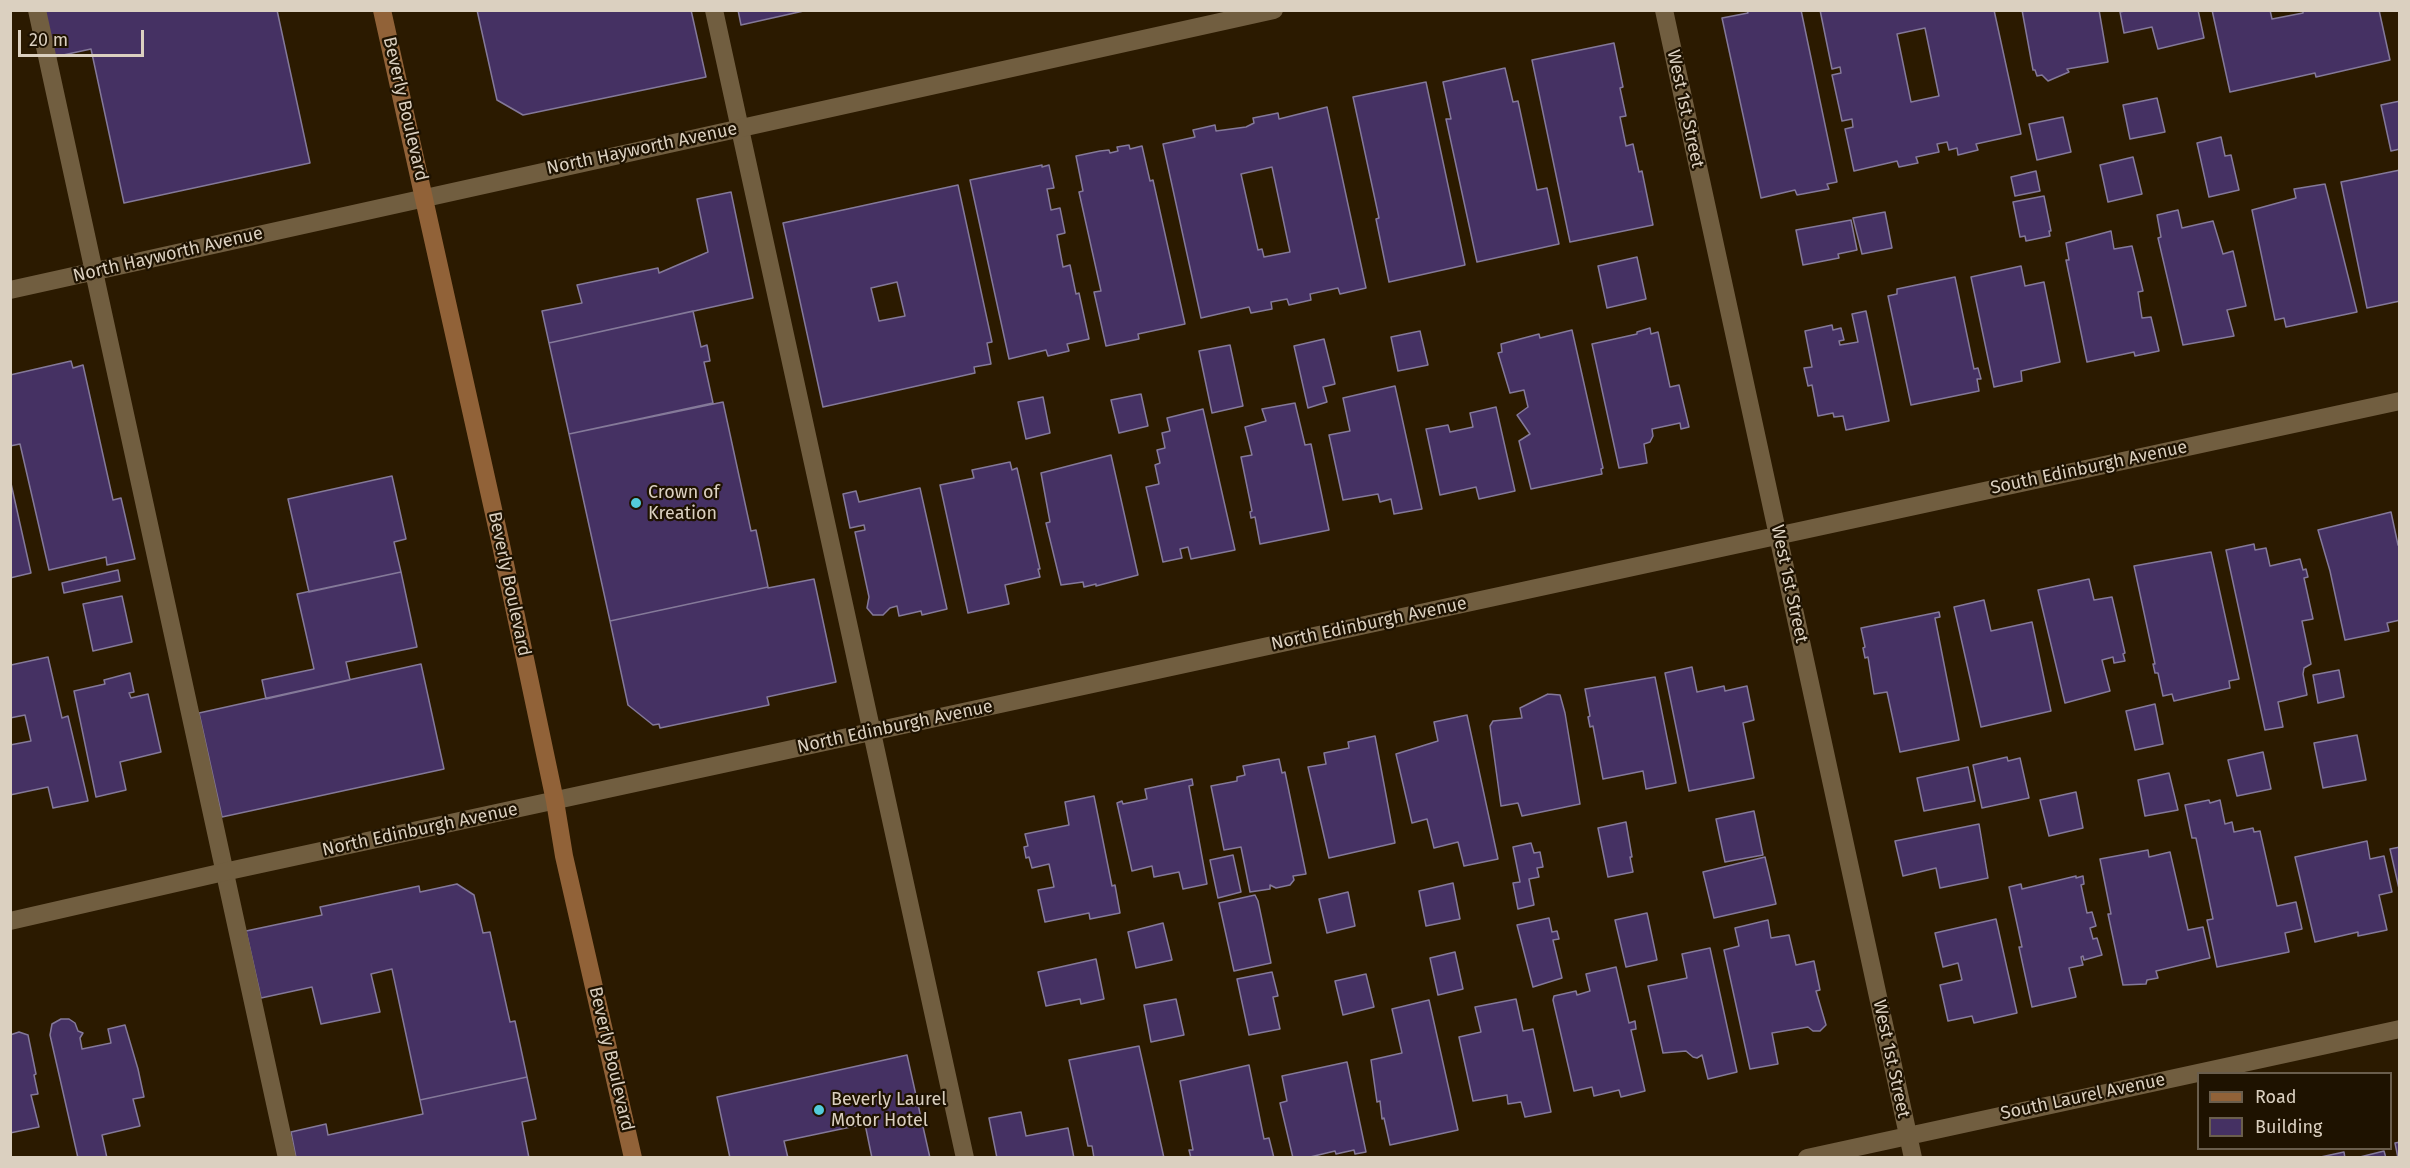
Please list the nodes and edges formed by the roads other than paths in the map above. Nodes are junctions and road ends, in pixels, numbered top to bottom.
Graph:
1 (37, 10) edge
2 (382, 10) edge
3 (714, 10) edge
4 (1274, 10) edge
5 (1664, 10) edge
6 (740, 128) junction
7 (425, 197) junction
8 (93, 272) junction
9 (10, 290) edge
10 (2400, 401) edge
11 (1779, 535) junction
12 (872, 732) junction
13 (555, 801) junction
14 (224, 872) junction
15 (10, 921) edge
16 (2400, 1029) edge
17 (2200, 1072) edge
18 (2197, 1073) edge
19 (1908, 1135) junction
20 (286, 1158) edge
21 (633, 1158) edge
22 (965, 1158) edge
23 (1807, 1158) edge
24 (1913, 1158) edge

1 - 8 street
2 - 7 main road, Beverly Boulevard
3 - 6 street
4 - 6 street, North Hayworth Avenue
5 - 11 street, West 1st Street
6 - 7 street, North Hayworth Avenue
6 - 12 street
7 - 8 street, North Hayworth Avenue
7 - 13 main road, Beverly Boulevard
8 - 9 street, North Hayworth Avenue
8 - 14 street
10 - 11 street, South Edinburgh Avenue
11 - 12 street, North Edinburgh Avenue
11 - 19 street, West 1st Street
12 - 13 street, North Edinburgh Avenue
12 - 22 street
13 - 14 street, North Edinburgh Avenue
13 - 21 main road, Beverly Boulevard
14 - 15 street, North Edinburgh Avenue
14 - 20 street
16 - 17 street, South Laurel Avenue
18 - 19 street, South Laurel Avenue
19 - 23 street, South Laurel Avenue
19 - 24 street, West 1st Street

